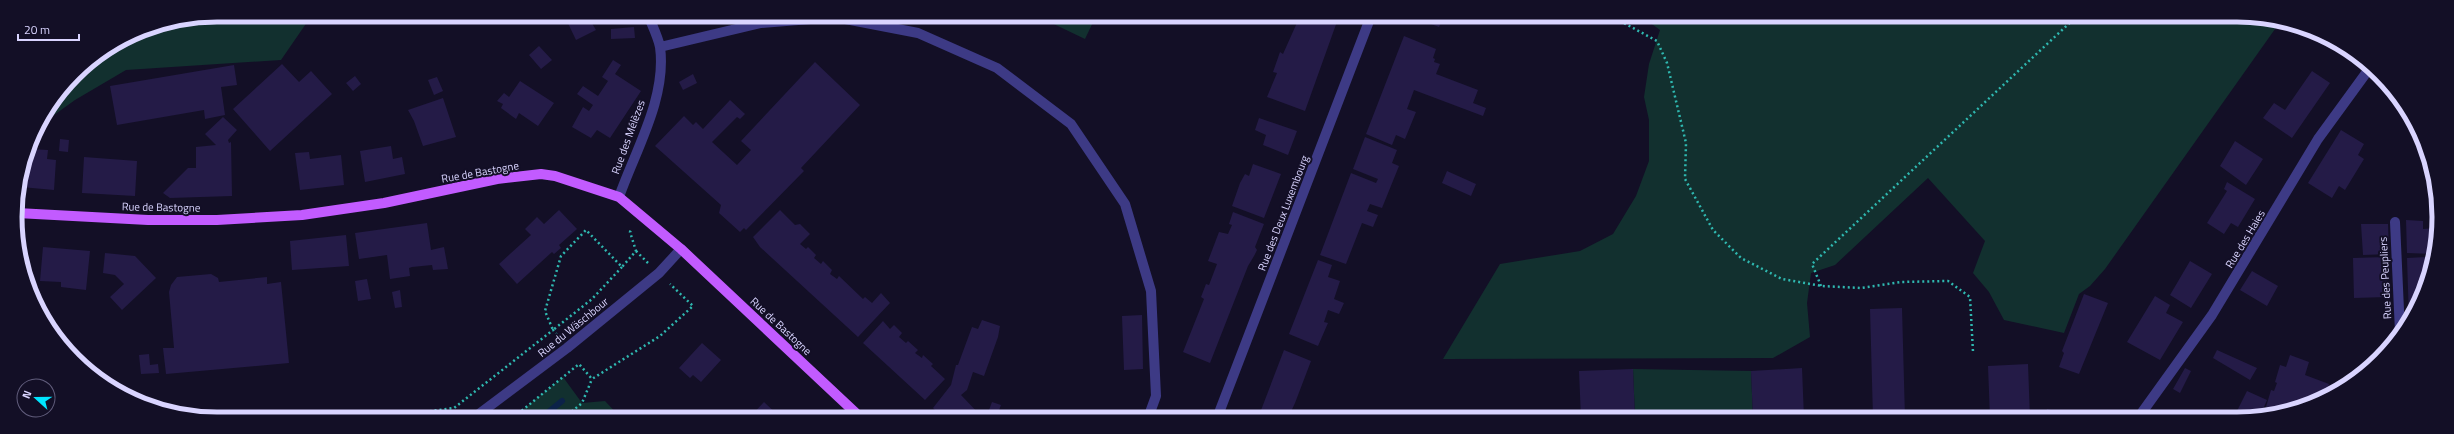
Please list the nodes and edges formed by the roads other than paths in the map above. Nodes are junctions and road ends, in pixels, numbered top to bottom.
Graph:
1 (651, 22) edge
2 (773, 22) edge
3 (861, 22) edge
4 (1369, 22) edge
5 (660, 47) junction
6 (2367, 71) edge
7 (619, 197) junction
8 (22, 213) edge
9 (2394, 222) dead end
10 (681, 249) junction
11 (2400, 324) edge
12 (484, 412) edge
13 (855, 412) edge
14 (1150, 412) edge
15 (1219, 412) edge
16 (2142, 412) edge

1 - 5 street, Rue des Mélèzes
2 - 5 street
3 - 14 street
4 - 15 street, Rue des Deux Luxembourg
5 - 7 street, Rue des Mélèzes
6 - 16 street, Rue des Haies
7 - 8 main road, Rue de Bastogne
7 - 10 main road, Rue de Bastogne
9 - 11 street, Rue des Peupliers
10 - 12 street, Rue du Wäschbour
10 - 13 main road, Rue de Bastogne

